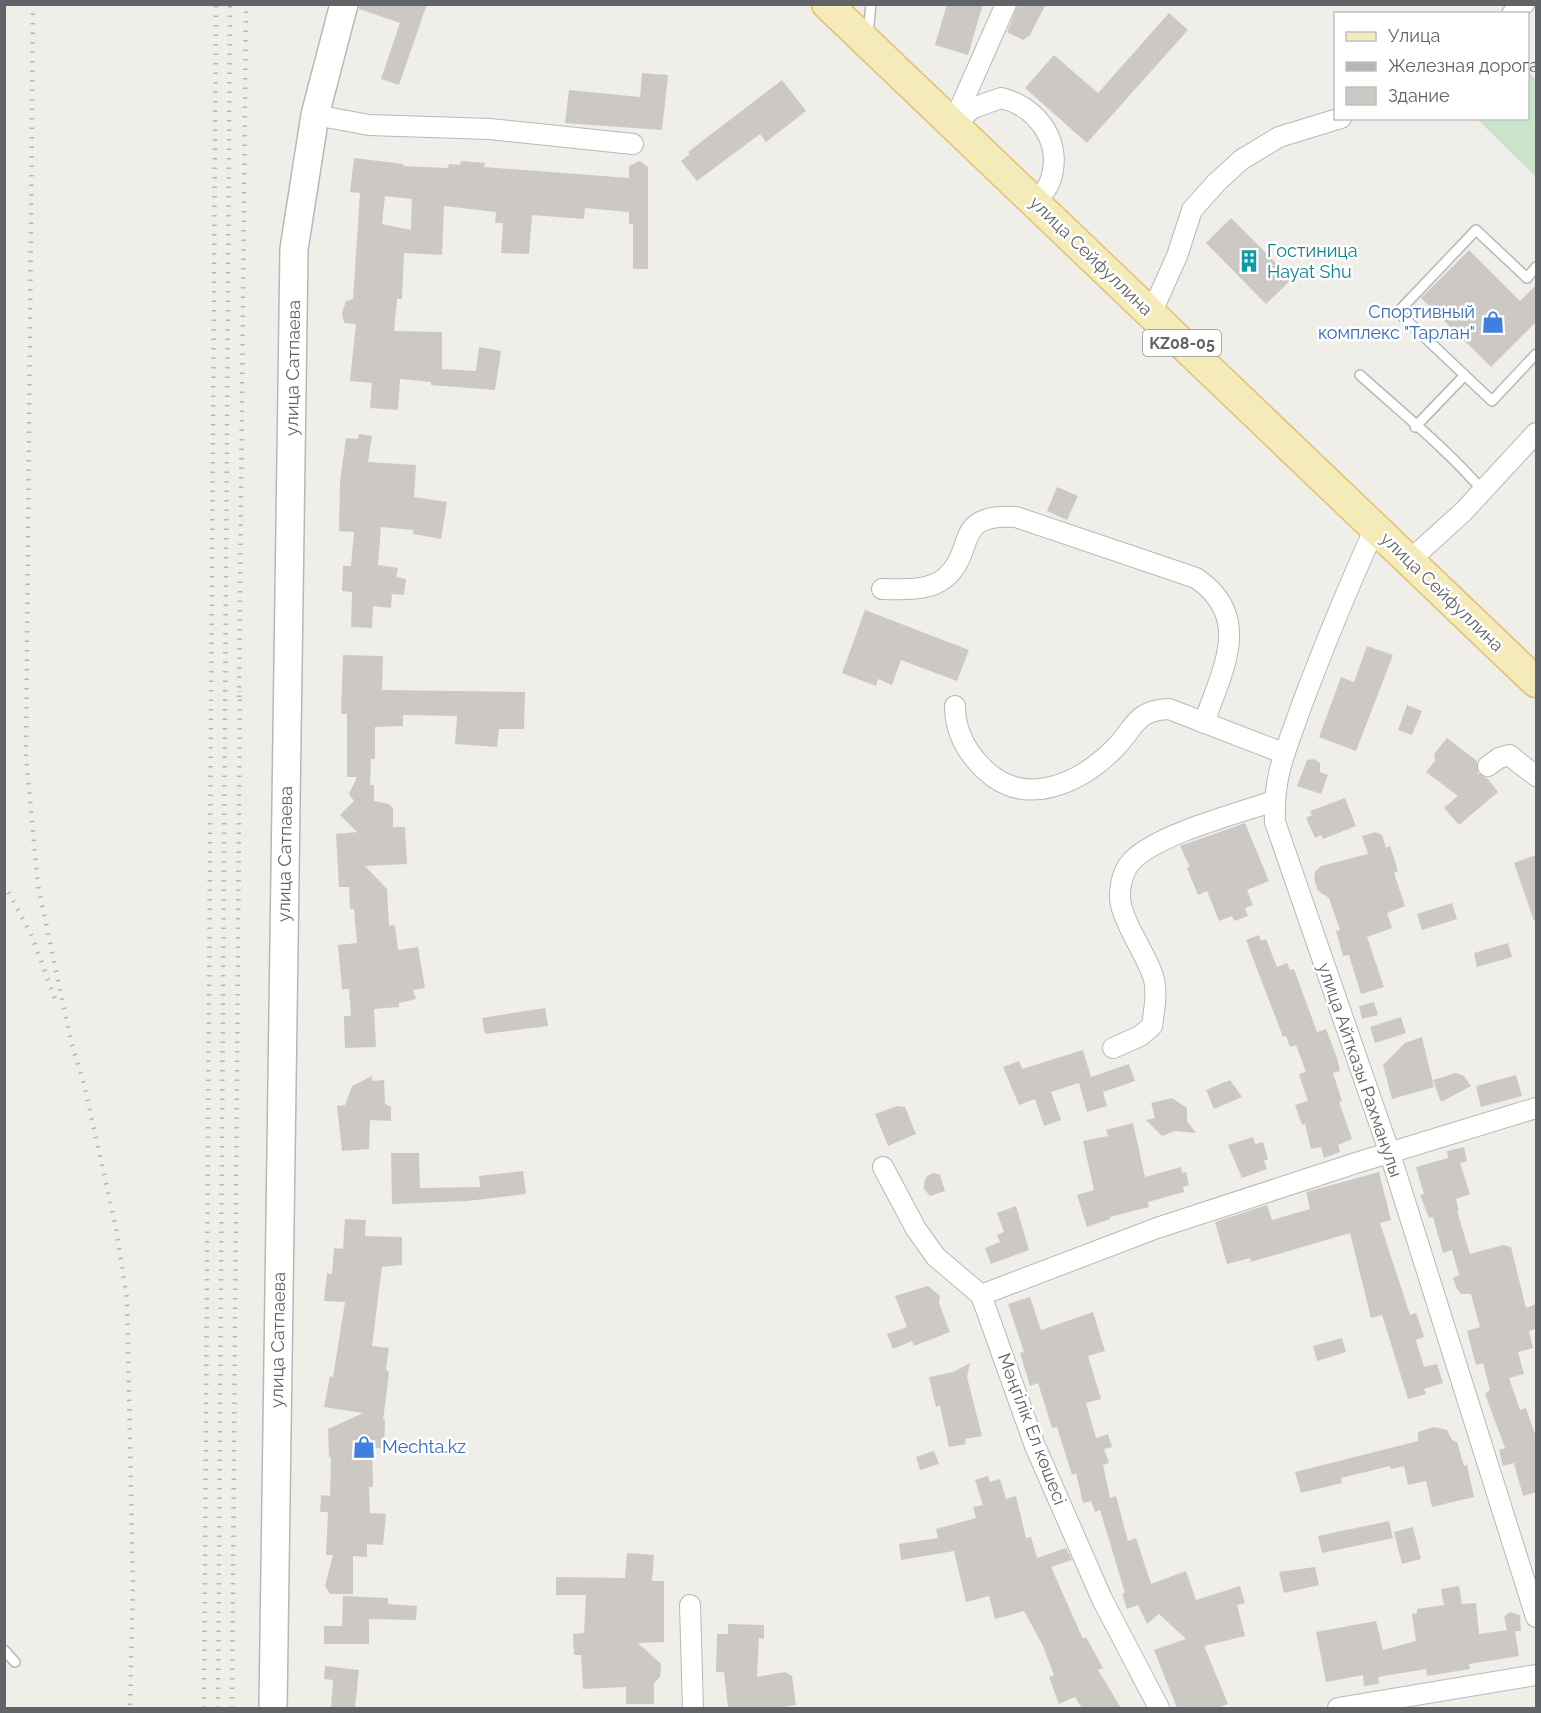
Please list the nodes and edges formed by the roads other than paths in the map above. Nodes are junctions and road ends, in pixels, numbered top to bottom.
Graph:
1 (344, 4) edge
2 (827, 4) edge
3 (871, 4) edge
4 (1006, 4) edge
5 (867, 42) junction
6 (315, 115) junction
7 (1334, 120) edge
8 (953, 125) junction
9 (633, 144) dead end
10 (1035, 202) junction
11 (1536, 267) edge
12 (1151, 314) junction
13 (1536, 354) edge
14 (1360, 375) dead end
15 (1465, 375) junction
16 (1416, 427) junction
17 (1536, 433) edge
18 (1483, 490) junction
19 (1375, 528) junction
20 (1409, 561) junction
21 (882, 589) dead end
22 (1536, 682) edge
23 (955, 706) dead end
24 (1204, 723) junction
25 (1283, 753) junction
26 (1488, 766) dead end
27 (1536, 776) edge
28 (1274, 801) junction
29 (1113, 1048) dead end
30 (1536, 1108) edge
31 (1390, 1154) junction
32 (883, 1167) dead end
33 (981, 1295) junction
34 (690, 1605) dead end
35 (1536, 1617) edge
36 (4, 1650) edge
37 (15, 1662) dead end
38 (1536, 1675) edge
39 (273, 1708) edge
40 (693, 1708) edge
41 (1159, 1708) edge
42 (1338, 1708) edge

1 - 6 street, улица Сатпаева
2 - 5 main road, улица Сейфуллина / KZ08-05
3 - 5 lane
4 - 8 street
5 - 8 main road, улица Сейфуллина / KZ08-05
6 - 9 street
6 - 39 street, улица Сатпаева
7 - 12 street
8 - 10 main road, улица Сейфуллина / KZ08-05
8 - 10 street
10 - 12 main road, улица Сейфуллина / KZ08-05
11 - 15 lane
12 - 19 main road, улица Сейфуллина / KZ08-05
13 - 15 lane
14 - 16 lane
15 - 16 lane
16 - 18 lane
17 - 18 street
18 - 20 street
19 - 20 main road, улица Сейфуллина / KZ08-05
19 - 25 street, улица Айтказы Рахманулы
20 - 22 main road, улица Сейфуллина / KZ08-05
21 - 24 street
23 - 24 street
24 - 25 street
25 - 28 street, улица Айтказы Рахманулы
26 - 27 street
28 - 29 street
28 - 31 street, улица Айтказы Рахманулы
30 - 31 street
31 - 33 street
31 - 35 street, улица Айтказы Рахманулы
32 - 33 street
33 - 41 street, Мәңгілік Ел көшесі
34 - 40 street
36 - 37 lane
38 - 42 street

